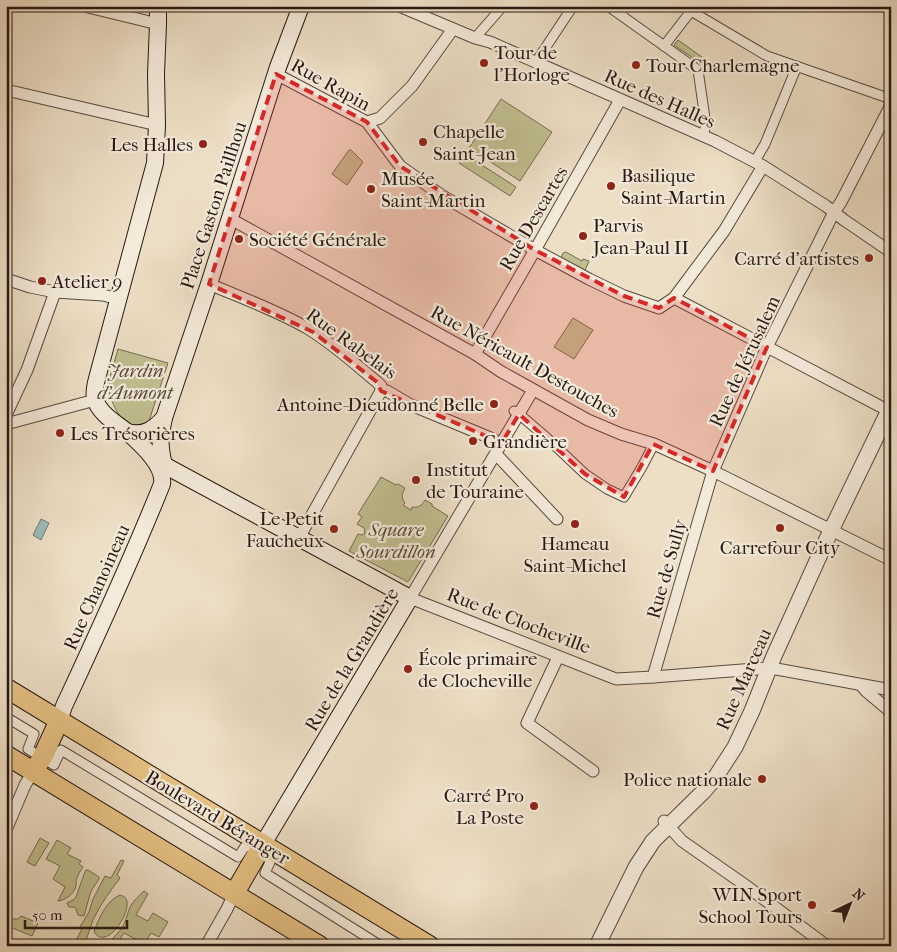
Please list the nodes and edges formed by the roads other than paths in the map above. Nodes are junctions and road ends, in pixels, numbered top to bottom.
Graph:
1 (84, 6) edge
2 (158, 6) edge
3 (302, 6) edge
4 (399, 6) edge
5 (503, 6) edge
6 (573, 6) edge
7 (608, 6) edge
8 (158, 24) junction
9 (453, 29) junction
10 (475, 38) junction
11 (664, 46) junction
12 (536, 62) junction
13 (797, 66) junction
14 (276, 74) junction
15 (6, 90) edge
16 (891, 99) edge
17 (620, 100) junction
18 (891, 105) edge
19 (367, 122) junction
20 (157, 124) junction
21 (704, 136) junction
22 (759, 164) junction
23 (834, 212) junction
24 (229, 218) junction
25 (535, 250) junction
26 (891, 252) edge
27 (6, 279) edge
28 (209, 284) junction
29 (55, 292) junction
30 (674, 298) junction
31 (118, 299) junction
32 (767, 347) junction
33 (475, 354) junction
34 (533, 390) junction
35 (382, 391) junction
36 (95, 400) junction
37 (890, 410) edge
38 (516, 412) junction
39 (6, 415) edge
40 (164, 418) junction
41 (6, 424) edge
42 (127, 432) junction
43 (654, 444) junction
44 (498, 450) junction
45 (162, 466) junction
46 (713, 471) junction
47 (557, 519) dead end
48 (831, 530) junction
49 (299, 538) junction
50 (891, 560) edge
51 (410, 598) junction
52 (558, 657) junction
53 (766, 668) junction
54 (653, 677) junction
55 (862, 685) junction
56 (6, 688) edge
57 (891, 690) edge
58 (891, 712) edge
59 (6, 717) edge
60 (59, 721) junction
61 (6, 755) edge
62 (37, 765) junction
63 (593, 771) dead end
64 (666, 824) junction
65 (6, 830) edge
66 (261, 848) junction
67 (234, 894) junction
68 (206, 946) edge
69 (320, 946) edge
70 (381, 946) edge
71 (430, 946) edge
72 (597, 946) edge
73 (827, 946) edge

1 - 8 street
2 - 8 main road
3 - 14 main road, Place Gaston Paillhou
4 - 9 street, Rue des Halles
5 - 10 street
6 - 12 street
7 - 11 street
8 - 20 main road
9 - 10 street, Rue des Halles
9 - 19 street
10 - 12 street, Rue des Halles
11 - 13 street
11 - 21 street
12 - 17 street, Rue des Halles
13 - 16 street
13 - 22 street
14 - 19 street, Rue Rapin
14 - 24 main road, Place Gaston Paillhou
15 - 20 street
17 - 21 street, Rue des Halles
17 - 25 street, Rue Descartes
18 - 23 street, Rue de Jérusalem
19 - 25 street, Rue Rapin
20 - 31 main road
21 - 22 street, Rue des Halles
22 - 23 street, Rue des Halles
22 - 30 street
23 - 26 street, Rue des Halles
23 - 32 street, Rue de Jérusalem
24 - 28 main road, Place Gaston Paillhou
24 - 33 street, Rue Néricault Destouches
25 - 30 street, Rue Rapin
25 - 33 street, Rue Descartes
27 - 29 street
28 - 35 street, Rue Rabelais
28 - 40 main road, Place Gaston Paillhou
29 - 31 street
29 - 39 street
30 - 32 street
31 - 36 main road
32 - 37 street
32 - 46 street, Rue de Jérusalem
33 - 34 street, Rue Néricault Destouches
34 - 38 street, Rue de la Grandière
34 - 43 street, Rue Néricault Destouches
35 - 44 street, Rue Rabelais
35 - 49 street
36 - 41 street
36 - 42 main road
37 - 48 street, Rue Marceau
38 - 43 street
38 - 44 street, Rue de la Grandière
40 - 42 main road
40 - 45 main road, Place Gaston Paillhou
42 - 45 main road
43 - 46 street, Rue Néricault Destouches
44 - 47 street, Rue Rabelais
44 - 51 street, Rue de la Grandière
45 - 49 main road, Rue de Clocheville
45 - 60 main road, Rue Chanoineau
46 - 48 street, Rue Néricault Destouches
46 - 54 street, Rue de Sully
48 - 50 street, Rue Néricault Destouches
48 - 53 street, Rue Marceau
49 - 51 main road, Rue de Clocheville
51 - 52 street, Rue de Clocheville
51 - 66 main road, Rue de la Grandière
52 - 54 street, Rue de Clocheville
52 - 63 street
53 - 54 street, Rue de Clocheville
53 - 55 street, Rue de Clocheville
53 - 64 street, Rue Marceau
55 - 57 street, Rue de Clocheville
55 - 58 street
56 - 60 main road, Boulevard Béranger
59 - 62 street
60 - 62 main road
60 - 66 main road, Boulevard Béranger
61 - 62 main road
62 - 65 street
62 - 66 street
62 - 67 main road
64 - 72 street, Rue Marceau
64 - 73 street
66 - 67 main road
66 - 70 street
66 - 71 main road, Boulevard Béranger
67 - 68 street
67 - 69 main road

